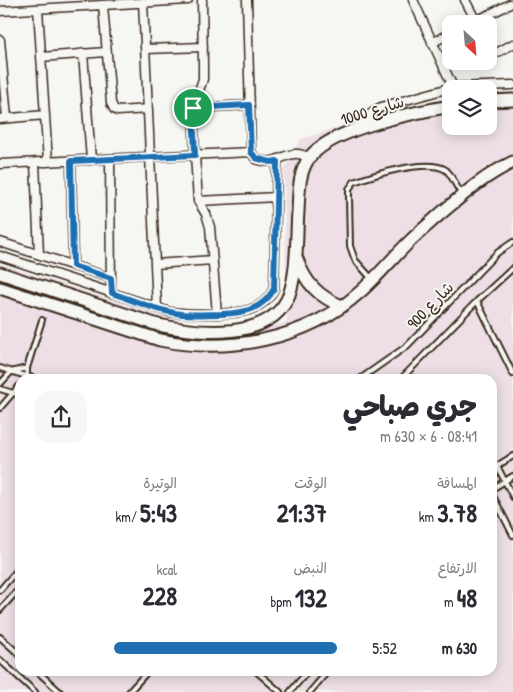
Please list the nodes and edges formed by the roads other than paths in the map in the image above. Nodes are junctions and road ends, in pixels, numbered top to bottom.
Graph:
1 (188, 0) edge
2 (202, 0) edge
3 (247, 0) edge
4 (413, 0) edge
5 (465, 0) edge
6 (129, 2) edge
7 (143, 2) junction
8 (85, 3) edge
9 (103, 5) junction
10 (510, 5) edge
11 (38, 8) junction
12 (0, 11) edge
13 (470, 15) edge
14 (488, 15) edge
15 (442, 38) edge
16 (0, 40) edge
17 (432, 43) junction
18 (513, 44) edge
19 (203, 47) junction
20 (146, 49) junction
21 (106, 52) junction
22 (498, 52) edge
23 (1, 53) edge
24 (83, 53) junction
25 (41, 57) junction
26 (450, 80) edge
27 (513, 85) edge
28 (497, 86) edge
29 (442, 90) edge
30 (507, 100) edge
31 (249, 105) junction
32 (193, 108) junction
33 (442, 108) edge
34 (513, 108) edge
35 (148, 110) junction
36 (45, 115) junction
37 (3, 118) edge
38 (354, 130) junction
39 (251, 152) junction
40 (195, 155) junction
41 (149, 157) junction
42 (310, 158) junction
43 (110, 159) junction
44 (92, 160) junction
45 (71, 161) junction
46 (277, 161) junction
47 (48, 162) junction
48 (513, 162) edge
49 (35, 163) junction
50 (0, 164) edge
51 (462, 195) junction
52 (276, 197) junction
53 (198, 201) junction
54 (0, 242) edge
55 (513, 242) edge
56 (39, 254) junction
57 (0, 256) edge
58 (296, 258) junction
59 (213, 260) junction
60 (155, 264) junction
61 (73, 266) junction
62 (513, 268) edge
63 (0, 274) edge
64 (111, 278) junction
65 (372, 280) junction
66 (0, 288) edge
67 (112, 293) junction
68 (477, 301) junction
69 (342, 306) junction
70 (157, 308) junction
71 (217, 314) junction
72 (42, 320) dead end
73 (0, 368) edge
74 (27, 368) junction
75 (11, 372) junction
76 (16, 374) edge
77 (26, 374) edge
78 (367, 374) edge
79 (406, 374) edge
80 (513, 374) edge
81 (0, 384) edge
82 (0, 389) edge
83 (14, 394) joint
84 (0, 408) edge
85 (513, 456) edge
86 (497, 466) joint
87 (513, 476) edge
88 (505, 480) junction
89 (497, 486) edge
90 (513, 497) edge
91 (497, 504) edge
92 (513, 536) edge
93 (15, 573) edge
94 (0, 590) edge
95 (15, 594) edge
96 (0, 610) edge
97 (0, 637) edge
98 (15, 651) edge
99 (0, 660) edge
100 (15, 674) edge
101 (18, 676) edge
102 (42, 676) edge
103 (143, 676) edge
104 (262, 676) edge
105 (304, 676) edge
106 (324, 676) edge
107 (35, 692) edge
108 (60, 692) edge
109 (129, 692) edge
110 (280, 692) edge
111 (290, 692) edge
112 (310, 692) edge

1 - 7 street
2 - 19 street
3 - 31 street
4 - 17 street
5 - 13 street
6 - 7 street
6 - 9 street
7 - 20 street
8 - 9 street
8 - 11 street
9 - 21 street
10 - 14 street
11 - 12 street
11 - 25 street
15 - 17 street
16 - 23 street
17 - 26 street
18 - 22 street
19 - 20 street
19 - 32 street
20 - 35 street
21 - 24 street
21 - 35 street
23 - 37 street
24 - 25 street
24 - 44 street
25 - 36 street
27 - 28 street
29 - 38 street
30 - 34 street
31 - 32 street
31 - 39 street
32 - 40 street
33 - 38 street, شارع 1000
35 - 41 street
36 - 37 street
36 - 47 street
38 - 42 street, شارع 1000
39 - 40 street
39 - 46 street
40 - 41 street
40 - 53 street
41 - 43 street
41 - 60 street
42 - 46 street
42 - 58 street, شارع 1000
43 - 44 street
43 - 64 street
44 - 45 street
45 - 47 street
45 - 61 street
46 - 52 street
47 - 49 street
48 - 51 street
49 - 50 street
49 - 56 street
51 - 65 street
51 - 65 lane
52 - 53 street
52 - 71 street
53 - 59 street
54 - 56 street
55 - 78 lane, شارع 900
56 - 61 street
57 - 67 street
58 - 63 street, شارع 1000
58 - 69 street
59 - 60 street
59 - 71 street
60 - 70 street
61 - 64 street
62 - 68 lane, شارع 900
64 - 67 street
65 - 69 street
66 - 69 street
67 - 70 street
68 - 79 lane, شارع 900
68 - 80 lane
70 - 71 street
72 - 74 lane
73 - 75 lane
74 - 75 lane
74 - 77 lane
75 - 76 lane
75 - 81 lane
82 - 83 lane
83 - 84 lane
85 - 86 lane
86 - 88 lane
87 - 88 lane
88 - 89 lane
88 - 90 lane
91 - 92 lane
93 - 94 lane
95 - 96 lane
97 - 98 lane
99 - 100 lane
101 - 107 lane
102 - 108 lane
103 - 109 lane
104 - 110 lane
105 - 111 lane
106 - 112 lane

